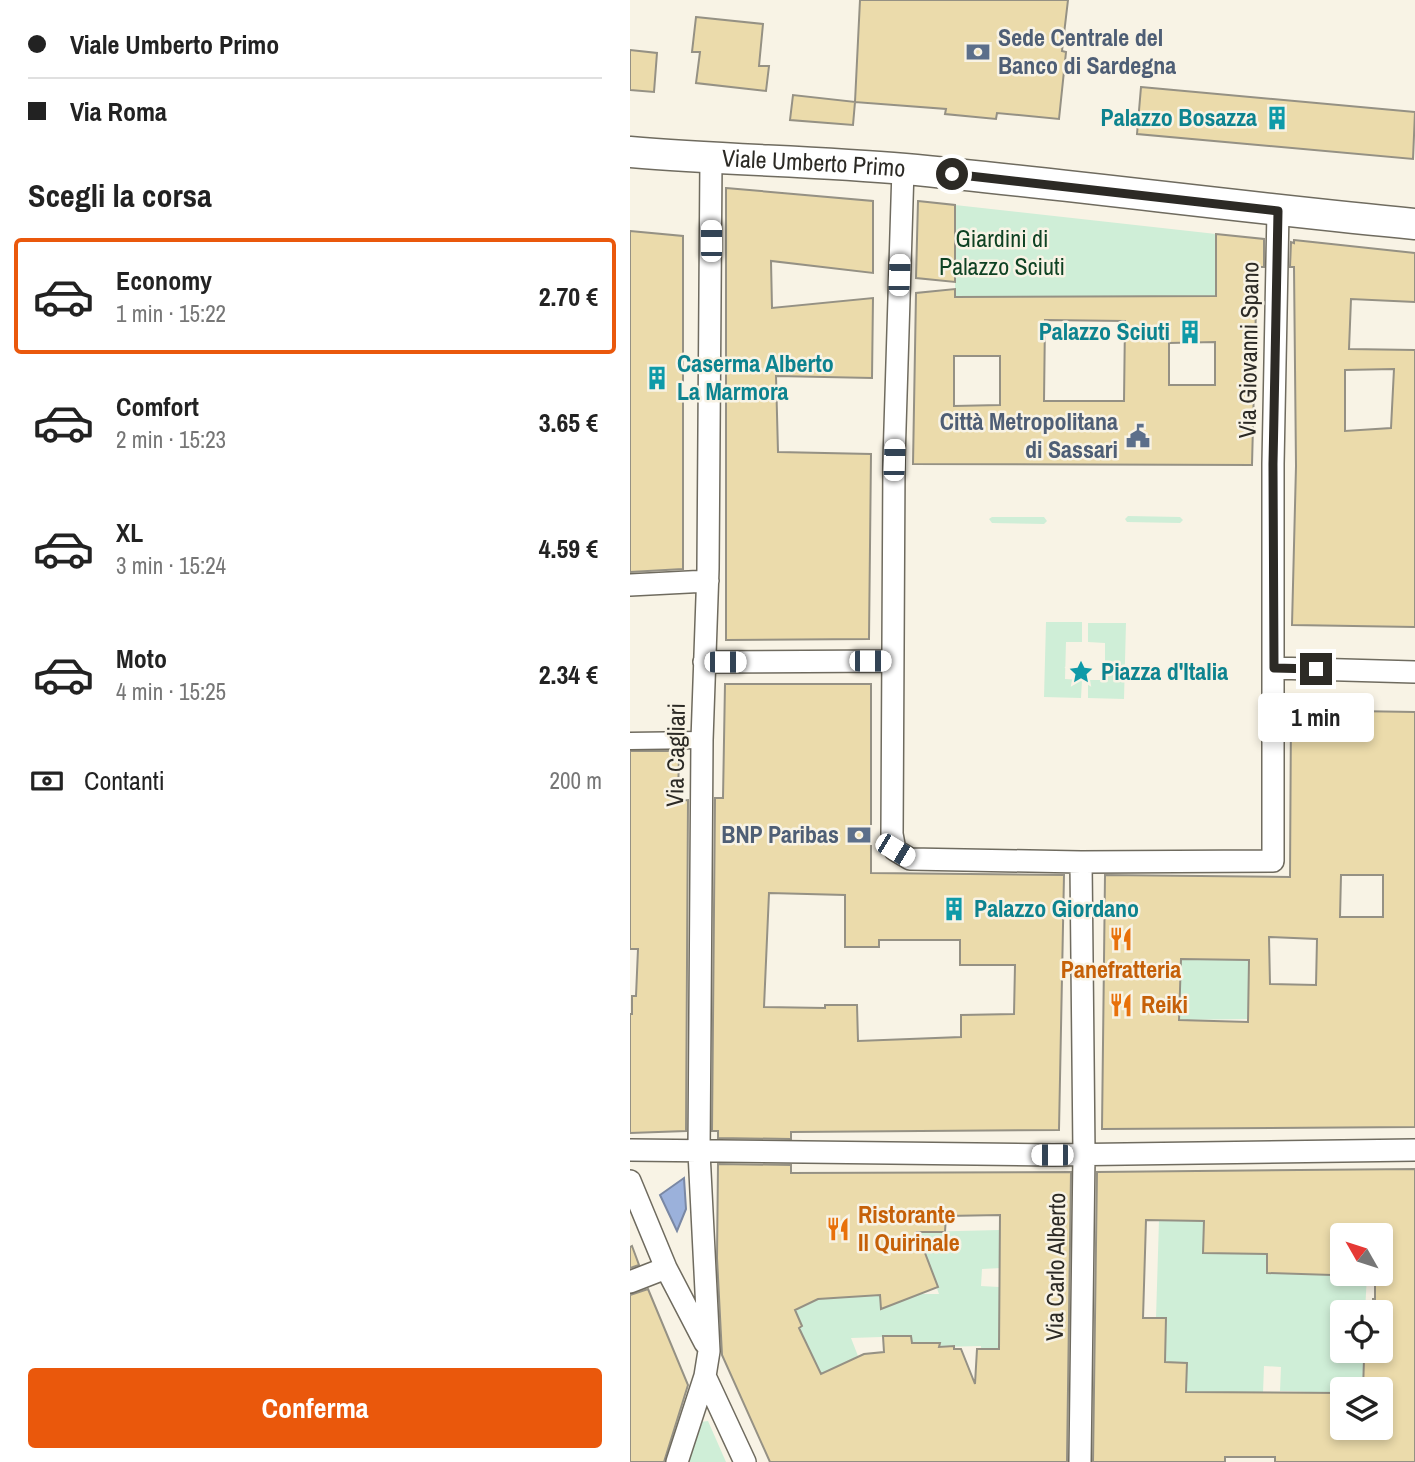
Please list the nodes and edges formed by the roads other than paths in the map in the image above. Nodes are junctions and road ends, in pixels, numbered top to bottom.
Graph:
1 (630, 152) edge
2 (711, 159) junction
3 (902, 169) junction
4 (1278, 211) junction
5 (1415, 223) edge
6 (708, 581) junction
7 (630, 584) edge
8 (892, 660) junction
9 (704, 662) junction
10 (1274, 668) junction
11 (1415, 672) edge
12 (702, 740) junction
13 (630, 741) edge
14 (1081, 862) junction
15 (630, 1150) edge
16 (1415, 1150) edge
17 (699, 1152) junction
18 (1084, 1154) junction
19 (630, 1181) edge
20 (666, 1268) junction
21 (630, 1282) edge
22 (709, 1351) junction
23 (705, 1376) junction
24 (677, 1462) edge
25 (745, 1462) edge
26 (1080, 1462) edge

1 - 2 main road, Viale Umberto Primo
2 - 3 main road, Viale Umberto Primo
2 - 6 street, Via Cagliari
3 - 4 main road, Viale Umberto Primo
3 - 8 street
4 - 5 main road, Viale Umberto Primo
4 - 10 street, Via Giovanni Spano
6 - 7 street
6 - 9 street, Via Cagliari
8 - 9 street
8 - 14 street
9 - 12 street, Via Cagliari
10 - 11 street
10 - 14 street
12 - 13 street
12 - 17 street, Via Cagliari
14 - 18 street, Via Carlo Alberto
15 - 17 street
16 - 18 street
17 - 18 street
17 - 22 street, Via Cagliari
18 - 26 street, Via Carlo Alberto
19 - 20 street
20 - 21 street
20 - 22 street
22 - 23 street, Via Cagliari
23 - 24 street, Via Cagliari
23 - 25 street

